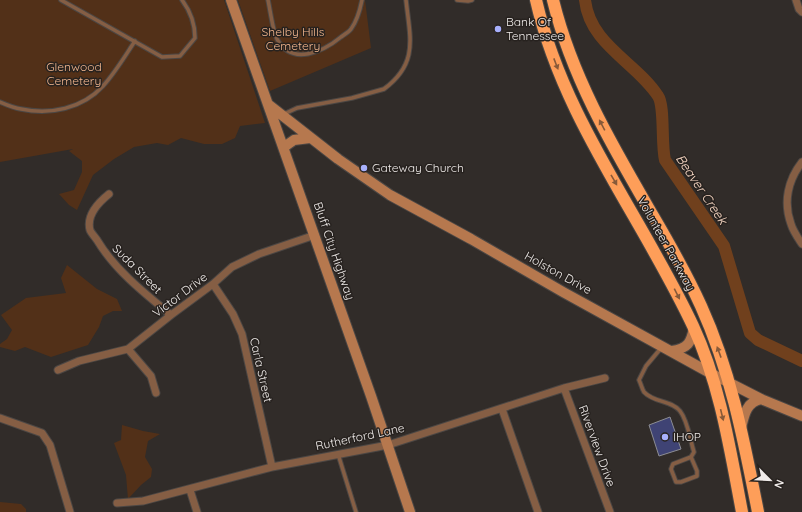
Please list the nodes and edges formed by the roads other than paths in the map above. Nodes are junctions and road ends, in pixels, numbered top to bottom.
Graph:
1 (62, 0) edge
2 (69, 0) edge
3 (182, 0) edge
4 (231, 0) edge
5 (268, 0) edge
6 (362, 0) edge
7 (406, 0) edge
8 (457, 0) edge
9 (472, 0) edge
10 (536, 0) edge
11 (553, 0) edge
12 (796, 0) edge
13 (72, 5) junction
14 (802, 12) edge
15 (135, 41) junction
16 (0, 102) edge
17 (269, 105) junction
18 (281, 115) junction
19 (310, 138) junction
20 (284, 147) junction
21 (802, 162) edge
22 (109, 194) dead end
23 (315, 235) junction
24 (802, 244) edge
25 (213, 284) junction
26 (171, 315) junction
27 (694, 328) junction
28 (663, 346) junction
29 (128, 349) junction
30 (672, 351) junction
31 (58, 370) dead end
32 (712, 374) junction
33 (605, 378) dead end
34 (730, 383) junction
35 (564, 388) junction
36 (156, 393) dead end
37 (761, 399) junction
38 (502, 409) junction
39 (802, 416) edge
40 (0, 418) edge
41 (741, 428) junction
42 (388, 445) junction
43 (338, 454) junction
44 (691, 457) junction
45 (272, 467) junction
46 (190, 490) junction
47 (117, 503) dead end
48 (70, 512) edge
49 (197, 512) edge
50 (356, 512) edge
51 (410, 512) edge
52 (538, 512) edge
53 (610, 512) edge
54 (742, 512) edge
55 (758, 512) edge

1 - 13 lane
2 - 13 lane
3 - 15 lane
4 - 17 street, Bluff City Highway
5 - 6 lane
7 - 18 lane
8 - 9 lane
10 -> 27 highway, Volunteer Parkway
34 -> 11 highway, Volunteer Parkway
12 - 14 street
13 - 15 lane
15 - 16 lane
17 - 18 street, Holston Drive
17 - 20 street, Bluff City Highway
18 - 19 street, Holston Drive
19 - 20 street
19 - 28 street, Holston Drive
20 - 23 street, Bluff City Highway
21 - 24 street
22 - 26 street, Suda Street
23 - 25 street, Victor Drive
23 - 42 street, Bluff City Highway
25 - 26 street, Victor Drive
25 - 45 street, Carla Street
26 - 29 street, Victor Drive
27 - 30 street
27 - 32 highway, Volunteer Parkway
28 - 30 street, Holston Drive
28 - 44 lane
29 - 31 street, Victor Drive
29 - 36 street
30 - 32 street, Holston Drive
32 - 34 street, Holston Drive
32 -> 54 highway, Volunteer Parkway
33 - 35 street, Rutherford Lane
34 - 37 street, Holston Drive
34 - 41 highway, Volunteer Parkway
35 - 38 street, Rutherford Lane
35 - 53 street, Riverview Drive
37 - 39 street, Holston Drive
37 - 41 street
38 - 42 street, Rutherford Lane
38 - 52 street
40 - 48 street
41 - 55 highway, Volunteer Parkway
42 - 43 street, Rutherford Lane
42 - 51 street, Bluff City Highway
43 - 45 street, Rutherford Lane
43 - 50 lane
44 - 44 lane
45 - 46 street, Rutherford Lane
46 - 47 street, Rutherford Lane
46 - 49 street

